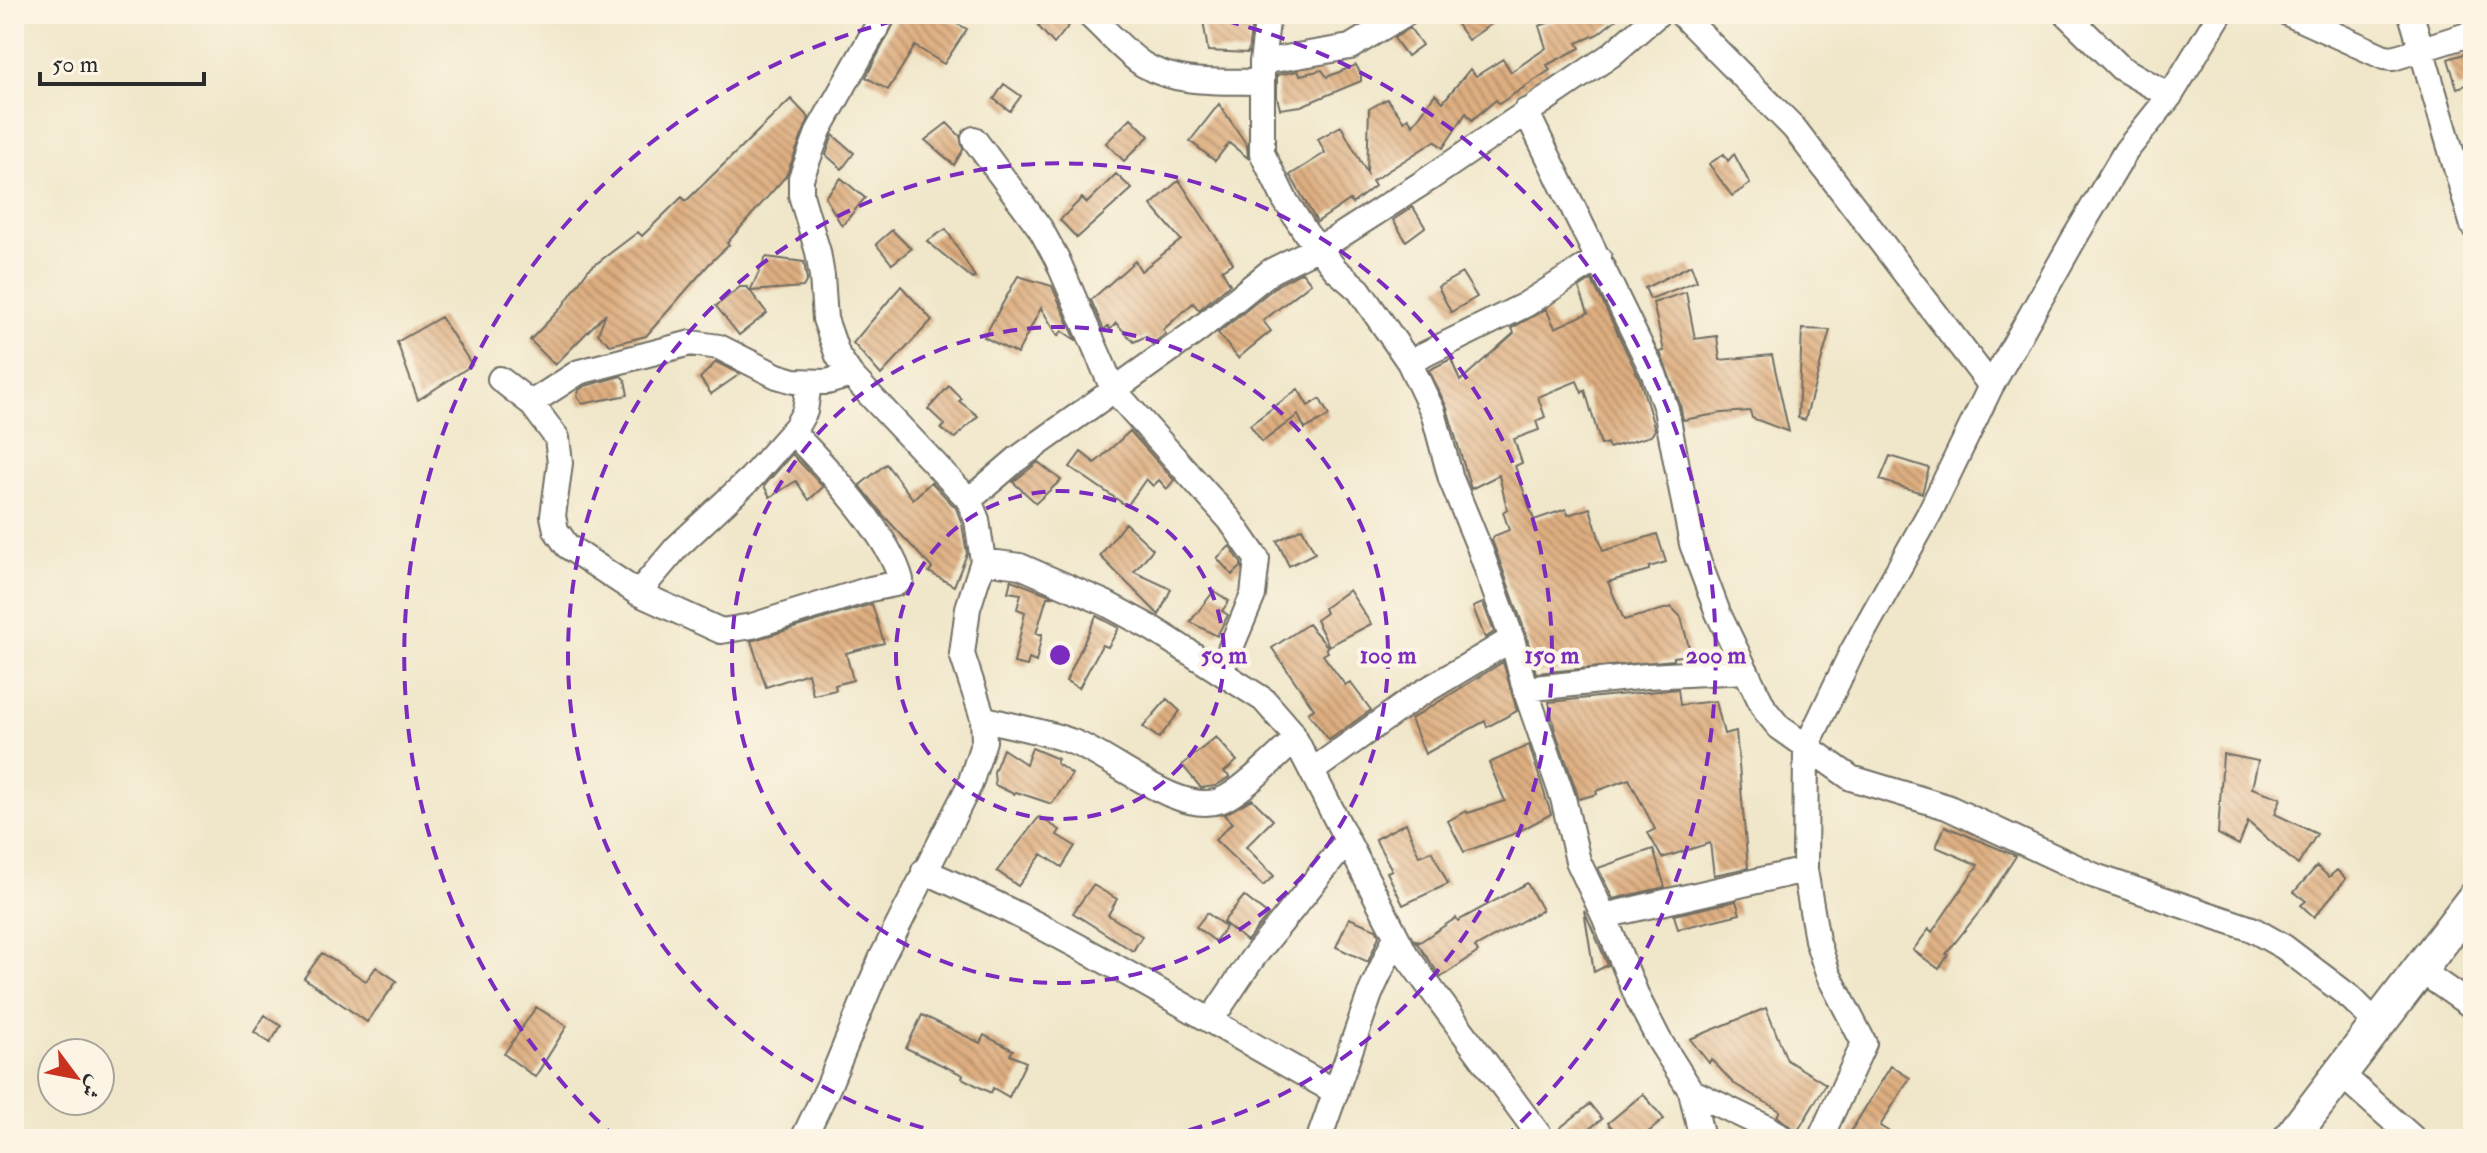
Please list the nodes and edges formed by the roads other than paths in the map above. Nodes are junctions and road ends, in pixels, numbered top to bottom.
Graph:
1 (884, 14) edge
2 (1088, 14) edge
3 (1268, 14) edge
4 (1405, 14) edge
5 (1658, 14) edge
6 (1681, 14) edge
7 (2066, 14) edge
8 (2220, 14) edge
9 (2289, 14) edge
10 (2411, 14) edge
11 (2473, 33) edge
12 (2422, 50) junction
13 (1262, 72) junction
14 (2170, 96) junction
15 (1526, 111) junction
16 (974, 139) dead end
17 (2473, 226) edge
18 (1317, 249) junction
19 (1599, 258) junction
20 (1409, 362) junction
21 (851, 375) junction
22 (500, 379) dead end
23 (809, 383) junction
24 (1991, 386) junction
25 (1113, 389) junction
26 (531, 403) junction
27 (792, 432) junction
28 (969, 500) junction
29 (983, 561) junction
30 (638, 593) junction
31 (1512, 639) junction
32 (1221, 671) junction
33 (1746, 671) junction
34 (1525, 689) junction
35 (983, 718) junction
36 (1295, 740) junction
37 (1806, 748) junction
38 (1312, 771) junction
39 (1347, 841) junction
40 (1805, 870) junction
41 (924, 871) junction
42 (2473, 900) edge
43 (1604, 916) junction
44 (1396, 936) junction
45 (2420, 970) junction
46 (2473, 1007) edge
47 (1211, 1020) junction
48 (2378, 1025) junction
49 (2341, 1074) junction
50 (1691, 1091) junction
51 (1336, 1092) junction
52 (803, 1139) edge
53 (1319, 1139) edge
54 (1542, 1139) edge
55 (1702, 1139) edge
56 (1784, 1139) edge
57 (1820, 1139) edge
58 (2290, 1139) edge
59 (2414, 1139) edge

1 - 21 street
2 - 13 street
3 - 13 street
4 - 13 street
5 - 15 street
6 - 24 street
7 - 14 street
8 - 14 street
9 - 12 street
10 - 12 street
11 - 12 street
12 - 17 street
13 - 18 street
14 - 24 street
15 - 18 street
15 - 19 street
16 - 25 street
18 - 20 street
18 - 25 street
19 - 20 street
19 - 33 street
20 - 31 street
21 - 23 street
21 - 28 street
22 - 26 street
23 - 26 street
23 - 27 street
24 - 37 street
25 - 28 street
25 - 32 street
26 - 30 street
27 - 30 street
27 - 30 street
28 - 29 street
29 - 32 street
29 - 35 street
31 - 34 street
31 - 38 street
32 - 36 street
33 - 34 street
33 - 37 street
34 - 43 street
35 - 36 street
35 - 41 street
36 - 38 street
37 - 40 street
37 - 48 street
38 - 39 street
39 - 44 street
39 - 47 street
40 - 43 street
40 - 57 street
41 - 47 street
41 - 52 street
42 - 45 street
43 - 50 street
44 - 51 street
44 - 54 street
45 - 46 street
45 - 48 street
47 - 51 street
48 - 49 street
49 - 58 street
49 - 59 street
50 - 55 street
50 - 56 street
51 - 53 street

